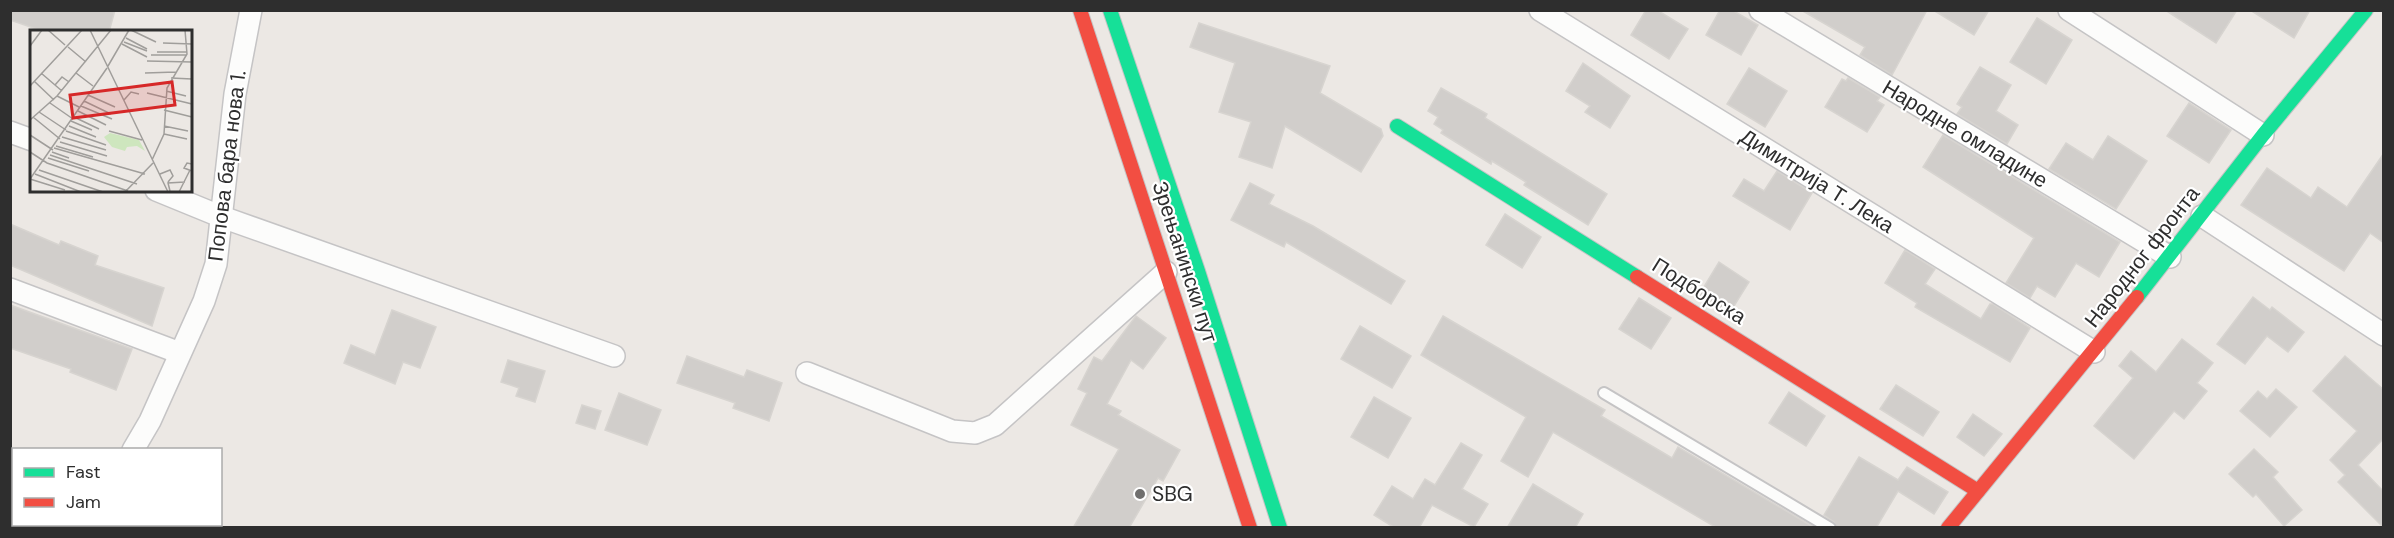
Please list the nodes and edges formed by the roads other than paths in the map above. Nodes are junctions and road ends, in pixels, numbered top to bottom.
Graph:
1 (251, 10) edge
2 (1080, 10) edge
3 (1110, 10) edge
4 (1540, 10) edge
5 (1760, 10) edge
6 (2069, 10) edge
7 (2366, 10) edge
8 (1397, 126) dead end
9 (10, 132) edge
10 (2263, 135) junction
11 (30, 139) edge
12 (161, 192) edge
13 (2202, 216) junction
14 (222, 217) junction
15 (2170, 257) junction
16 (1166, 272) junction
17 (10, 290) edge
18 (2384, 335) edge
19 (2094, 352) junction
20 (180, 353) junction
21 (614, 356) dead end
22 (807, 373) dead end
23 (1604, 393) dead end
24 (134, 448) edge
25 (1978, 491) junction
26 (1250, 528) edge
27 (1280, 528) edge
28 (1830, 528) edge
29 (1948, 528) edge

1 - 14 street, Попова бара нова 1.
2 - 16 street, Зрењанински пут
3 - 27 street, Зрењанински пут
4 - 19 street, Димитрија Т. Лека
5 - 15 street, Народне омладине
6 - 10 street
7 - 10 street, Народног фронта
8 - 25 street, Подборска
9 - 11 street
10 - 13 street, Народног фронта
12 - 14 street
13 - 15 street, Народног фронта
13 - 18 street
14 - 20 street, Попова бара нова 1.
14 - 21 street
15 - 19 street, Народног фронта
16 - 22 street
16 - 26 street, Зрењанински пут
17 - 20 street
19 - 25 street, Народног фронта
20 - 24 street, Попова бара нова 1.
23 - 28 lane
25 - 29 street, Народног фронта

